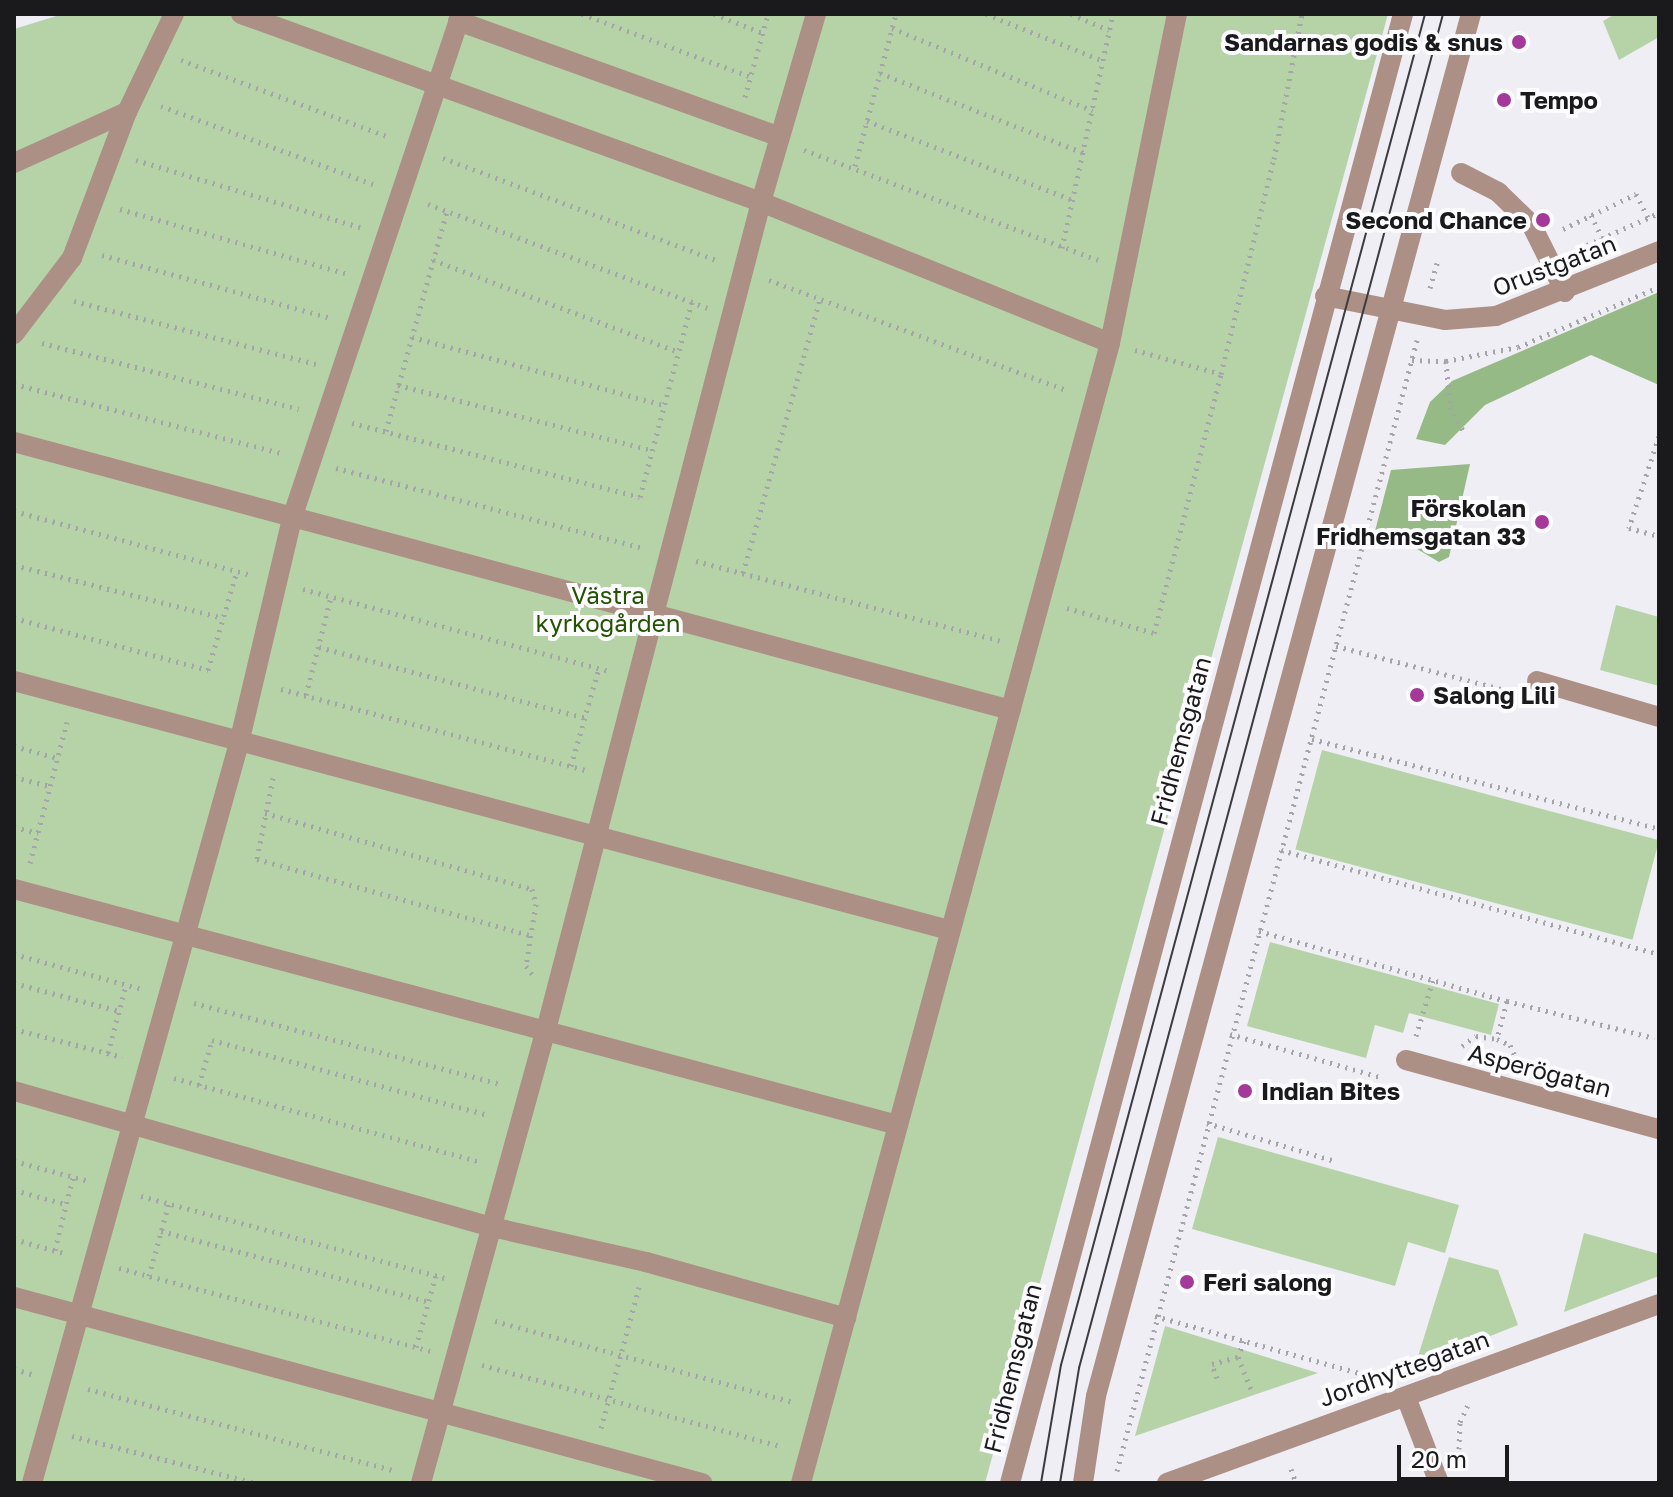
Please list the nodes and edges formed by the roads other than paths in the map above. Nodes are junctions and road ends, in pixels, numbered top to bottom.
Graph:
1 (174, 14) edge
2 (241, 14) edge
3 (816, 14) edge
4 (1177, 14) edge
5 (1403, 14) edge
6 (1471, 14) edge
7 (460, 17) edge
8 (434, 82) junction
9 (130, 104) junction
10 (780, 140) junction
11 (14, 163) edge
12 (1461, 173) dead end
13 (761, 202) junction
14 (1659, 251) edge
15 (1565, 292) junction
16 (1325, 296) junction
17 (1387, 311) junction
18 (21, 337) edge
19 (1110, 343) junction
20 (14, 442) edge
21 (293, 515) junction
22 (656, 614) junction
23 (14, 681) edge
24 (1537, 681) road end
25 (1011, 710) junction
26 (1659, 717) edge
27 (239, 743) junction
28 (596, 836) junction
29 (18, 890) edge
30 (949, 930) junction
31 (185, 934) junction
32 (546, 1030) junction
33 (1406, 1060) road end
34 (14, 1091) edge
35 (135, 1121) junction
36 (898, 1125) junction
37 (1659, 1129) edge
38 (492, 1227) junction
39 (14, 1297) edge
40 (1659, 1304) edge
41 (81, 1314) junction
42 (846, 1318) junction
43 (1406, 1397) junction
44 (440, 1411) junction
45 (421, 1480) edge
46 (32, 1483) edge
47 (702, 1483) edge
48 (801, 1483) edge
49 (1010, 1483) edge
50 (1083, 1483) edge
51 (1167, 1483) edge
52 (1439, 1483) edge

1 - 9 street
2 - 8 street
3 - 10 street
4 - 19 street
5 - 16 street, Fridhemsgatan
6 - 17 street
7 - 8 street
7 - 10 street
8 - 13 street
8 - 21 street
9 - 11 street
9 - 18 street
10 - 13 street
12 - 15 street
13 - 19 street
13 - 22 street
14 - 15 street, Orustgatan
15 - 17 street, Orustgatan
16 - 17 street, Orustgatan
16 - 49 street, Fridhemsgatan
17 - 50 street
19 - 25 street
20 - 21 street
21 - 22 street
21 - 27 street
22 - 25 street
22 - 28 street
23 - 27 street
24 - 26 street
25 - 30 street
27 - 28 street
27 - 31 street
28 - 30 street
28 - 32 street
29 - 31 street
30 - 36 street
31 - 32 street
31 - 35 street
32 - 36 street
32 - 38 street
33 - 37 street, Asperögatan
34 - 35 street
35 - 38 street
35 - 41 street
36 - 42 street
38 - 42 street
38 - 44 street
39 - 41 street
40 - 43 street, Jordhyttegatan
41 - 44 street
41 - 46 street
42 - 48 street
43 - 51 street, Jordhyttegatan
43 - 52 street
44 - 45 street
44 - 47 street

